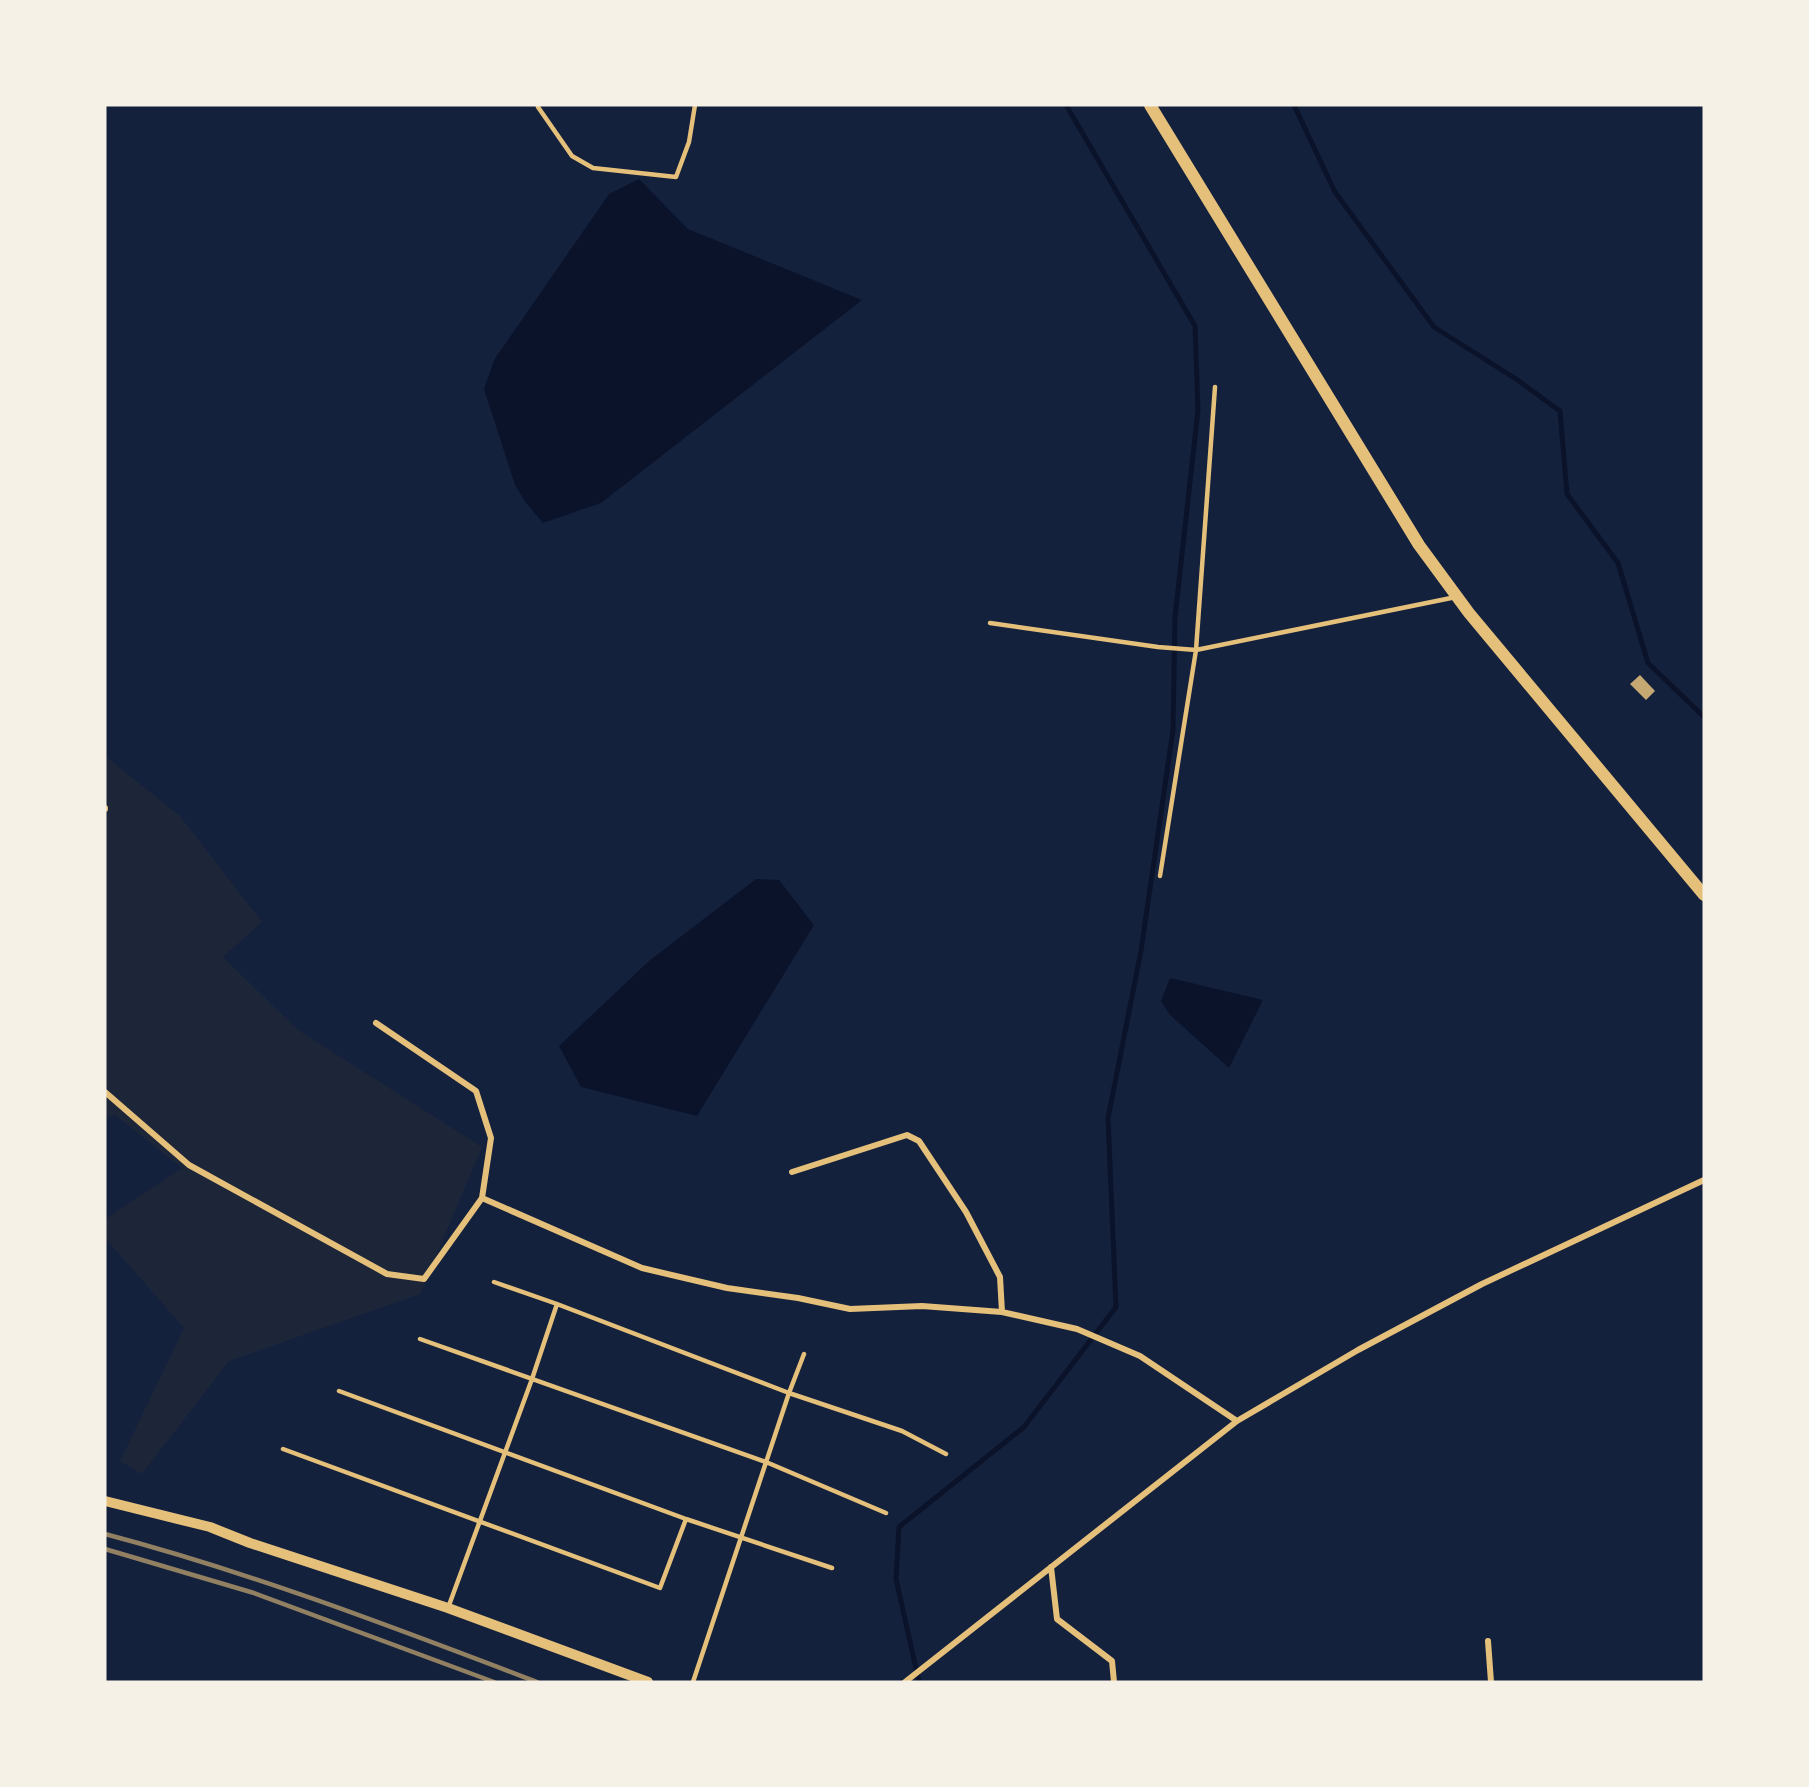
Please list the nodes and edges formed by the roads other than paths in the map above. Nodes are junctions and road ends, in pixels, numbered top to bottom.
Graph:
1 (694, 105) edge
2 (1150, 105) edge
3 (538, 107) dead end
4 (1215, 387) dead end
5 (1456, 597) junction
6 (990, 623) dead end
7 (1197, 650) junction
8 (1160, 876) dead end
9 (1704, 896) edge
10 (376, 1023) dead end
11 (105, 1092) edge
12 (792, 1172) dead end
13 (1704, 1180) edge
14 (482, 1198) junction
15 (494, 1282) dead end
16 (557, 1304) junction
17 (1002, 1312) junction
18 (420, 1339) dead end
19 (804, 1354) dead end
20 (532, 1379) junction
21 (339, 1391) dead end
22 (789, 1393) junction
23 (1237, 1421) junction
24 (283, 1449) dead end
25 (505, 1454) junction
26 (946, 1454) dead end
27 (766, 1462) junction
28 (105, 1501) edge
29 (886, 1513) dead end
30 (686, 1519) junction
31 (480, 1522) junction
32 (741, 1538) junction
33 (1051, 1566) junction
34 (832, 1568) dead end
35 (447, 1608) junction
36 (1488, 1641) dead end
37 (907, 1680) edge
38 (648, 1682) edge
39 (693, 1682) edge
40 (1114, 1682) edge
41 (1491, 1682) edge

1 - 3 lane
2 - 5 main road
4 - 7 lane
5 - 7 lane
5 - 9 main road
6 - 7 lane
7 - 8 lane
10 - 14 street
11 - 14 street
12 - 17 street
13 - 23 street
14 - 17 street
15 - 16 lane
16 - 20 lane
16 - 22 lane
17 - 23 street
18 - 20 lane
19 - 22 lane
20 - 25 lane
20 - 27 lane
21 - 25 lane
22 - 26 lane
22 - 27 lane
23 - 33 street
24 - 31 lane
25 - 30 lane
25 - 31 lane
27 - 29 lane
27 - 32 lane
28 - 35 street
30 - 31 lane
30 - 32 lane
31 - 35 lane
32 - 34 lane
32 - 39 lane
33 - 37 street
33 - 40 street
35 - 38 street
36 - 41 street

